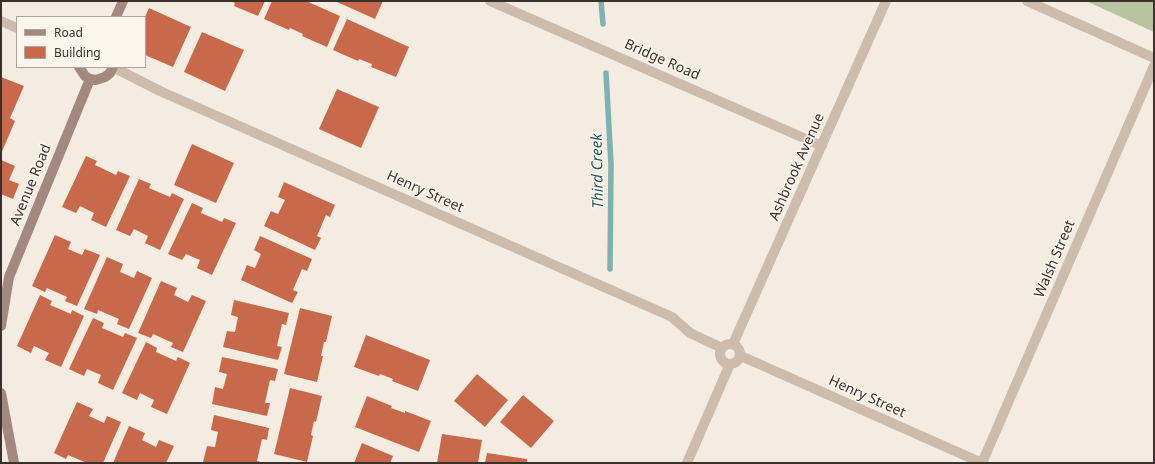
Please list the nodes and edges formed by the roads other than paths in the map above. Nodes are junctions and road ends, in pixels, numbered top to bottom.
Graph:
1 (123, 1) edge
2 (490, 1) edge
3 (886, 1) edge
4 (1027, 1) edge
5 (116, 16) edge
6 (1, 20) edge
7 (16, 28) edge
8 (1154, 58) edge
9 (1154, 66) edge
10 (80, 68) edge
11 (112, 68) edge
12 (115, 68) edge
13 (90, 79) junction
14 (822, 146) junction
15 (1, 326) edge
16 (733, 344) junction
17 (722, 348) junction
18 (741, 356) junction
19 (730, 364) junction
20 (1, 393) edge
21 (14, 463) edge
22 (687, 463) edge
23 (982, 463) edge

1 - 5 street
2 - 14 street, Bridge Road
3 - 14 street, Ashbrook Avenue
4 - 8 street
6 - 7 street
9 - 23 street, Walsh Street
10 - 13 street
11 - 13 street
12 - 17 street, Henry Street
13 - 15 street, Avenue Road
14 - 16 street, Ashbrook Avenue
16 - 17 street
16 - 18 street
17 - 19 street
18 - 19 street
18 - 23 street, Henry Street
19 - 22 street
20 - 21 street

